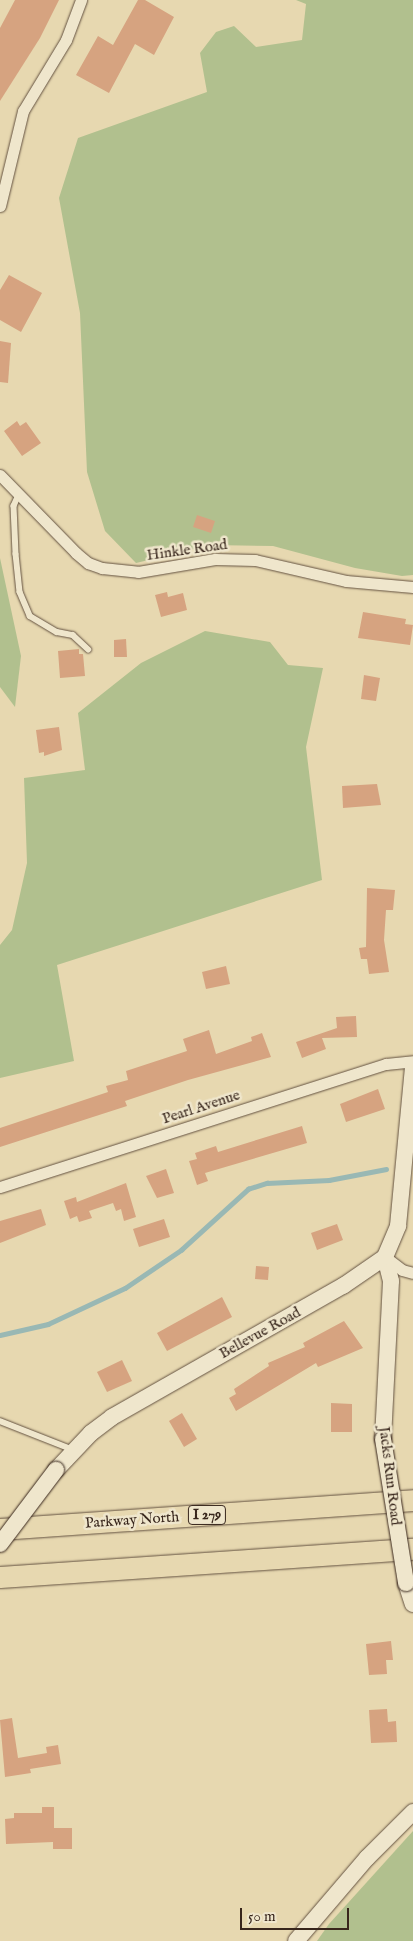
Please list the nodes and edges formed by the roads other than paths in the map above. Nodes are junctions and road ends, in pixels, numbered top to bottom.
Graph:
1 (82, 0) edge
2 (0, 206) edge
3 (0, 475) edge
4 (18, 495) junction
5 (413, 587) edge
6 (88, 649) dead end
7 (413, 1061) edge
8 (413, 1066) edge
9 (0, 1187) edge
10 (385, 1257) junction
11 (413, 1273) edge
12 (0, 1421) edge
13 (74, 1450) junction
14 (413, 1500) edge
15 (0, 1529) edge
16 (0, 1544) edge
17 (413, 1549) edge
18 (0, 1577) edge
19 (413, 1604) edge
20 (413, 1812) edge
21 (296, 1941) edge

1 - 2 street
3 - 4 street, Hinkle Road
4 - 5 street, Hinkle Road
4 - 6 lane
7 - 9 street, Pearl Avenue
8 - 10 street
10 - 11 street
10 - 13 street, Bellevue Road
10 - 19 street, Jacks Run Road, bridge
12 - 13 lane
13 - 16 street, Bellevue Road, bridge
14 - 15 highway, Parkway North / I 279
17 - 18 highway
20 - 21 street

